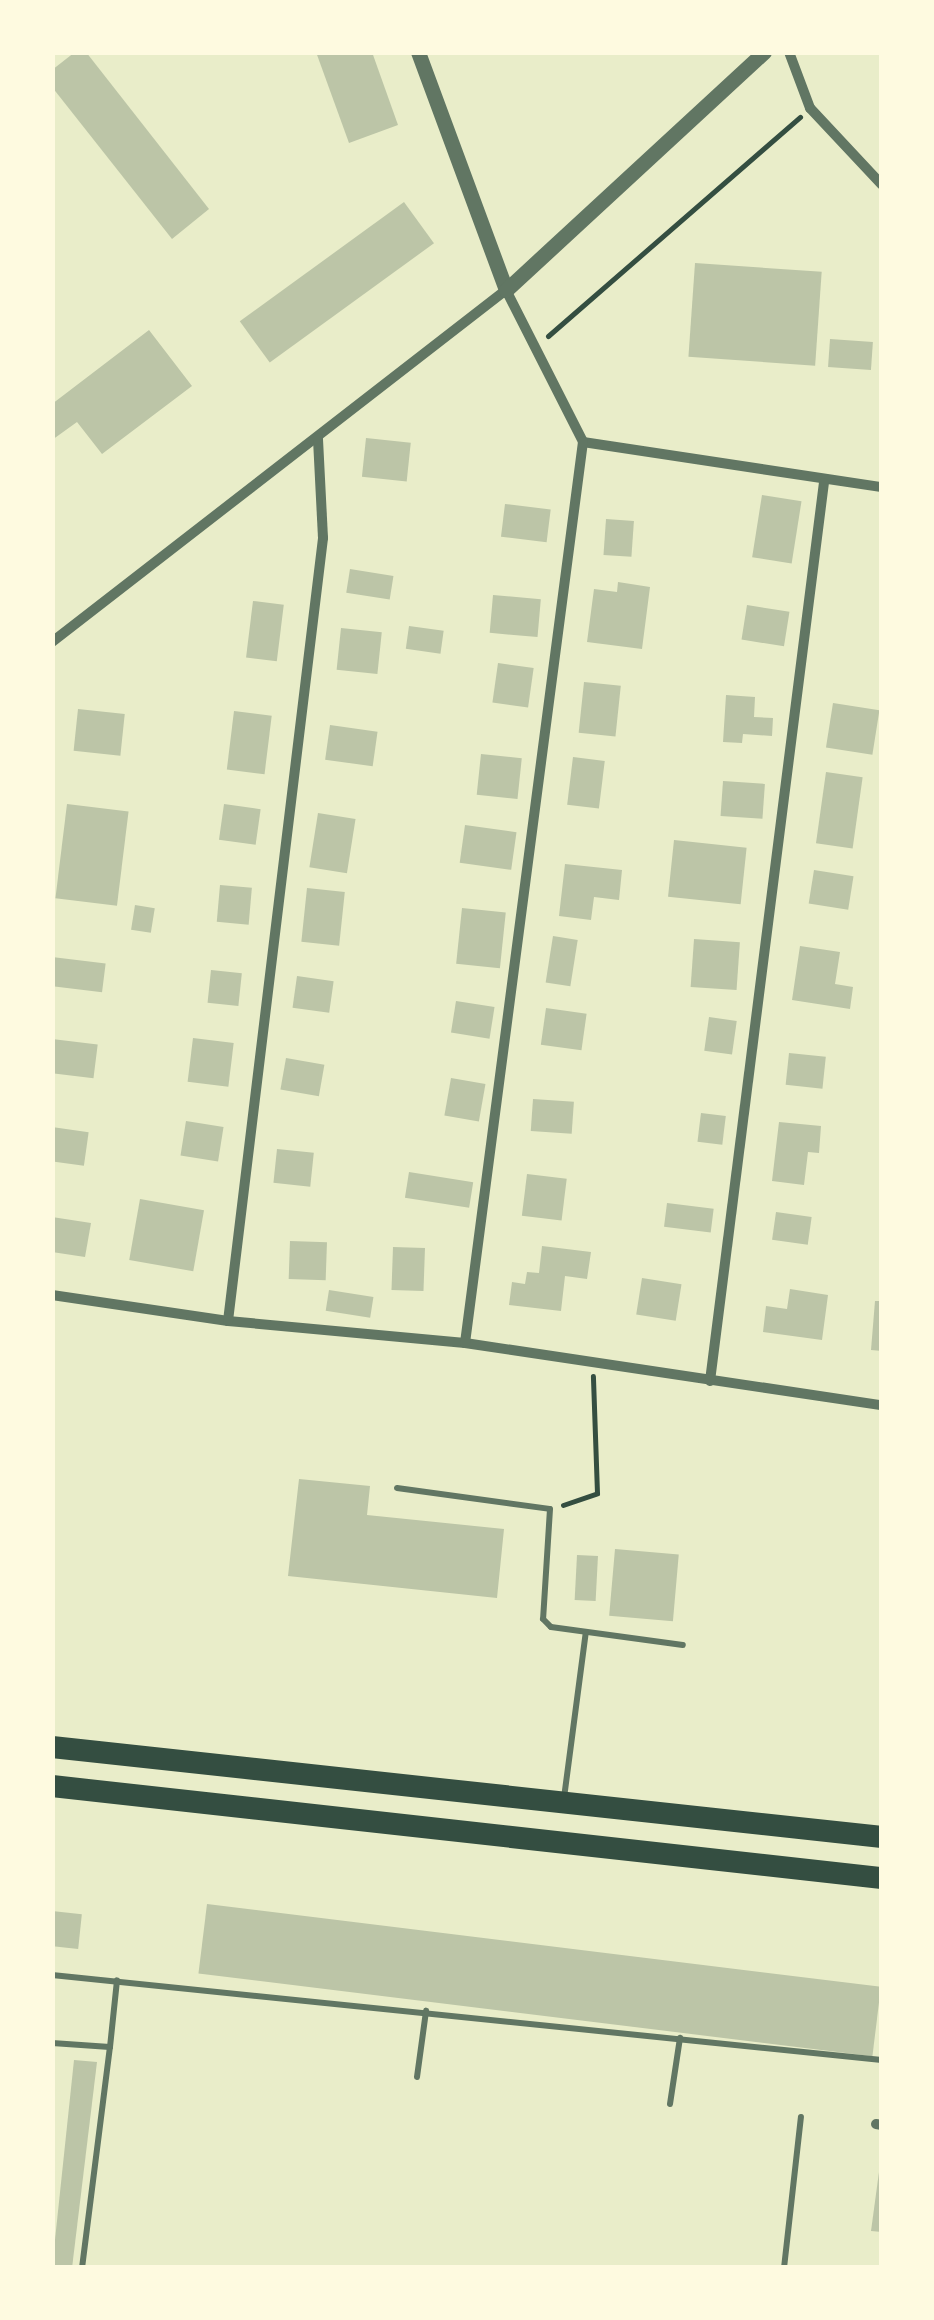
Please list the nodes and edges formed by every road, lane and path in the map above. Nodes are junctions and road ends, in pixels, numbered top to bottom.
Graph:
1 (418, 52) edge
2 (764, 52) edge
3 (789, 52) edge
4 (810, 108) junction
5 (880, 181) edge
6 (506, 290) junction
7 (536, 347) junction
8 (318, 438) junction
9 (583, 442) junction
10 (824, 483) junction
11 (882, 487) edge
12 (52, 642) edge
13 (52, 1295) edge
14 (228, 1321) junction
15 (465, 1343) junction
16 (592, 1363) junction
17 (710, 1382) junction
18 (882, 1405) edge
19 (397, 1488) dead end
20 (550, 1508) junction
21 (586, 1632) junction
22 (683, 1645) dead end
23 (52, 1747) edge
24 (52, 1786) edge
25 (564, 1799) junction
26 (882, 1837) edge
27 (882, 1878) edge
28 (52, 1975) edge
29 (117, 1980) junction
30 (426, 2010) junction
31 (680, 2038) junction
32 (52, 2043) edge
33 (110, 2048) junction
34 (882, 2060) edge
35 (417, 2076) dead end
36 (670, 2104) dead end
37 (801, 2117) dead end
38 (82, 2268) edge
39 (784, 2268) edge

1 - 6 street
2 - 6 street
3 - 4 street
4 - 5 street
4 - 7 path
6 - 7 street
6 - 8 street
7 - 9 street
8 - 12 street
8 - 14 street
9 - 10 street
9 - 15 street
10 - 11 street
10 - 17 street
13 - 14 street
14 - 15 street
15 - 16 street
16 - 17 street
16 - 20 path
17 - 18 street
19 - 20 lane
20 - 21 lane
21 - 22 lane
21 - 25 lane
23 - 25 highway
24 - 27 highway
25 - 26 highway
28 - 29 lane
29 - 30 lane
29 - 33 lane
30 - 31 lane
30 - 35 lane
31 - 34 lane
31 - 36 lane
32 - 33 lane
33 - 38 lane
37 - 39 lane

